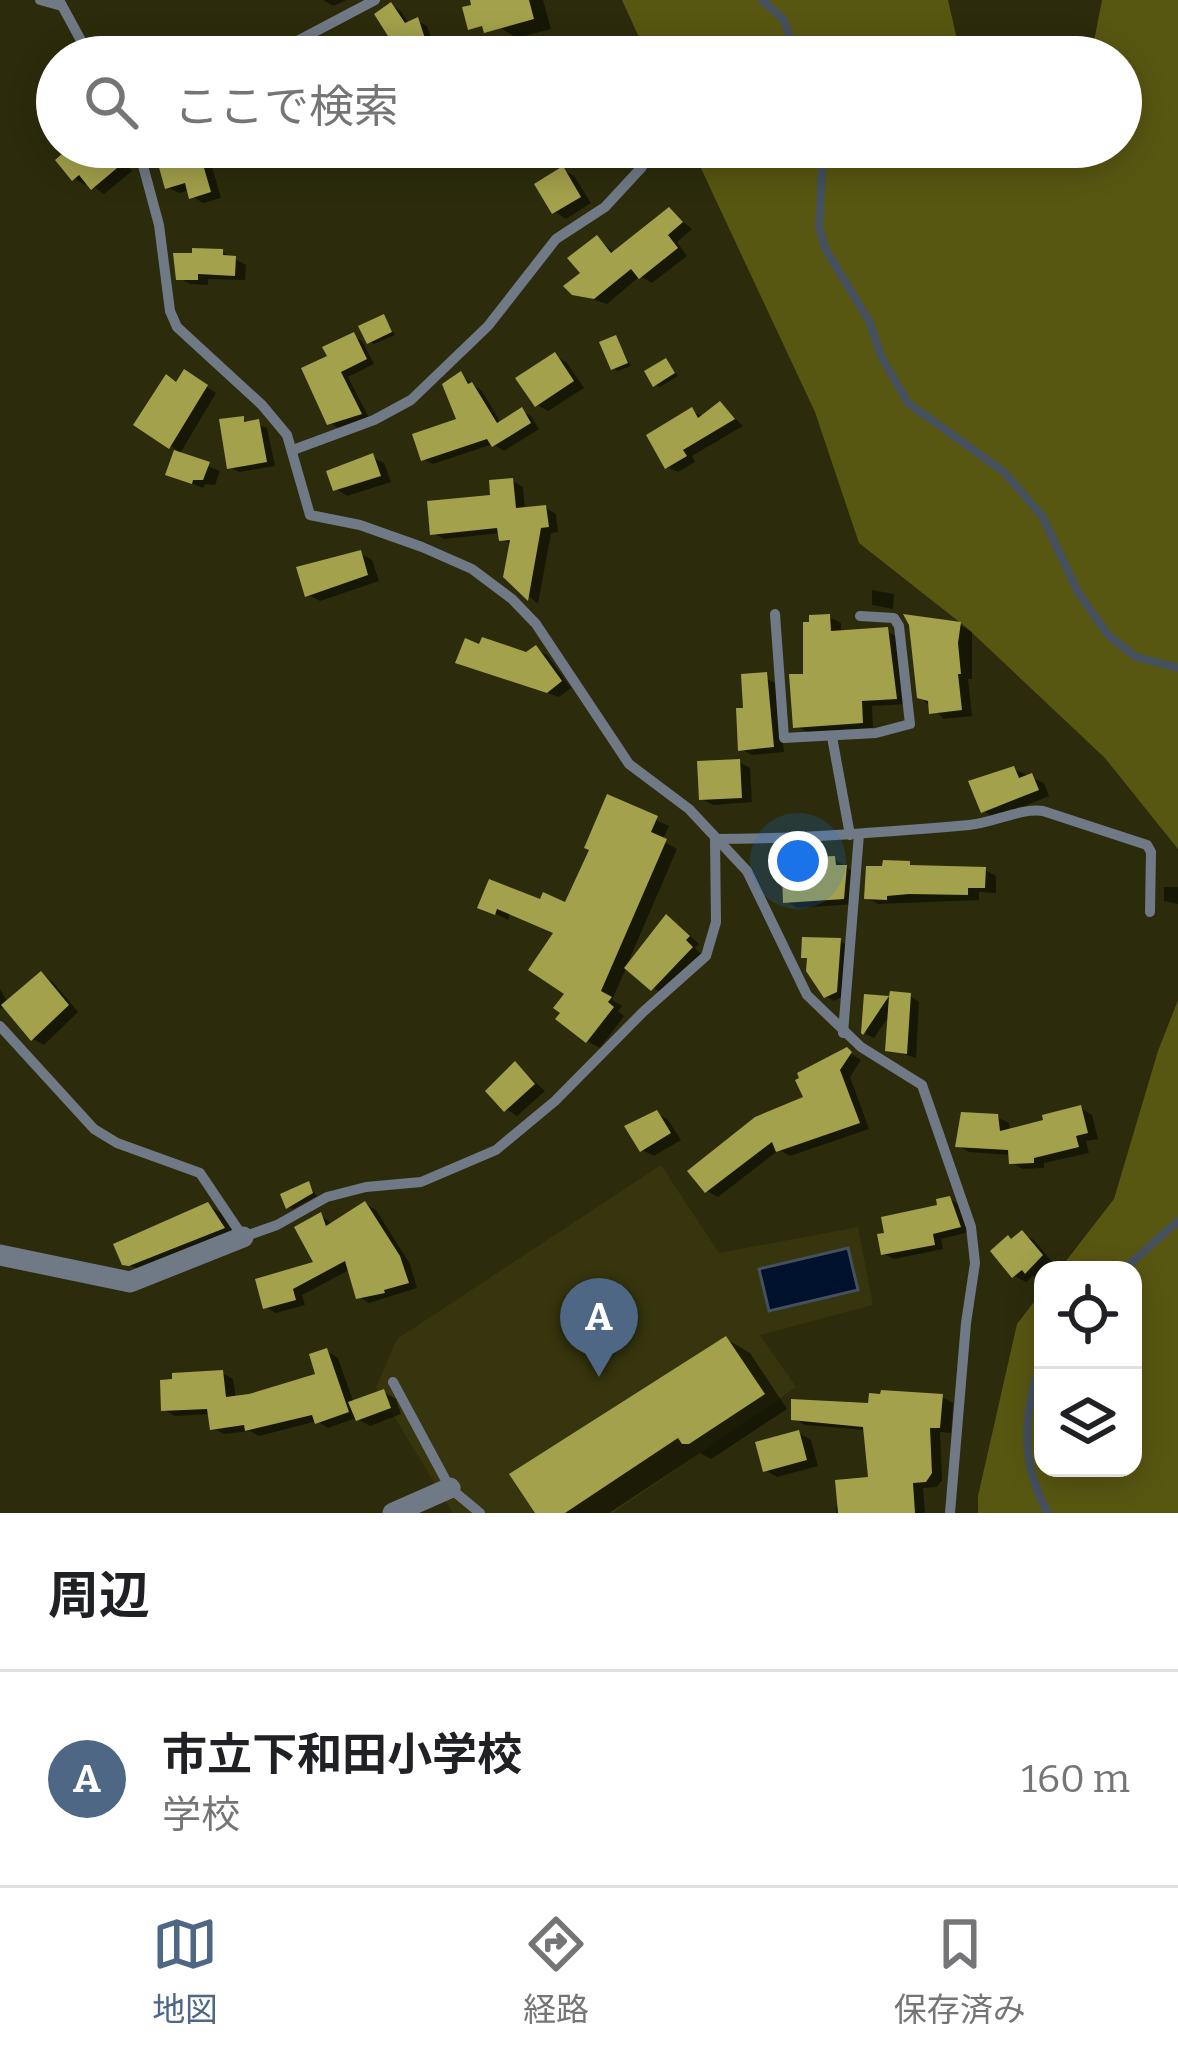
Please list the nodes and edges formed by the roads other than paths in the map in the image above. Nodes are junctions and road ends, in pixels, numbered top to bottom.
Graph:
1 (40, 0) edge
2 (375, 0) edge
3 (61, 3) edge
4 (79, 36) edge
5 (307, 36) edge
6 (144, 168) edge
7 (641, 168) edge
8 (293, 450) junction
9 (775, 614) dead end
10 (860, 616) dead end
11 (832, 737) junction
12 (855, 834) junction
13 (715, 839) junction
14 (1150, 912) dead end
15 (0, 1025) edge
16 (843, 1033) junction
17 (243, 1237) junction
18 (0, 1255) edge
19 (393, 1382) dead end
20 (450, 1488) junction
21 (393, 1513) edge
22 (480, 1513) edge
23 (950, 1513) edge

1 - 3 lane
2 - 5 lane
3 - 4 lane
6 - 8 lane
7 - 8 lane
8 - 13 lane
9 - 11 lane
10 - 11 lane
11 - 12 lane
12 - 13 lane
12 - 14 lane
12 - 16 lane
13 - 16 lane
13 - 17 lane
15 - 17 lane
16 - 23 lane
17 - 18 street
19 - 20 lane
20 - 21 street
20 - 22 lane

